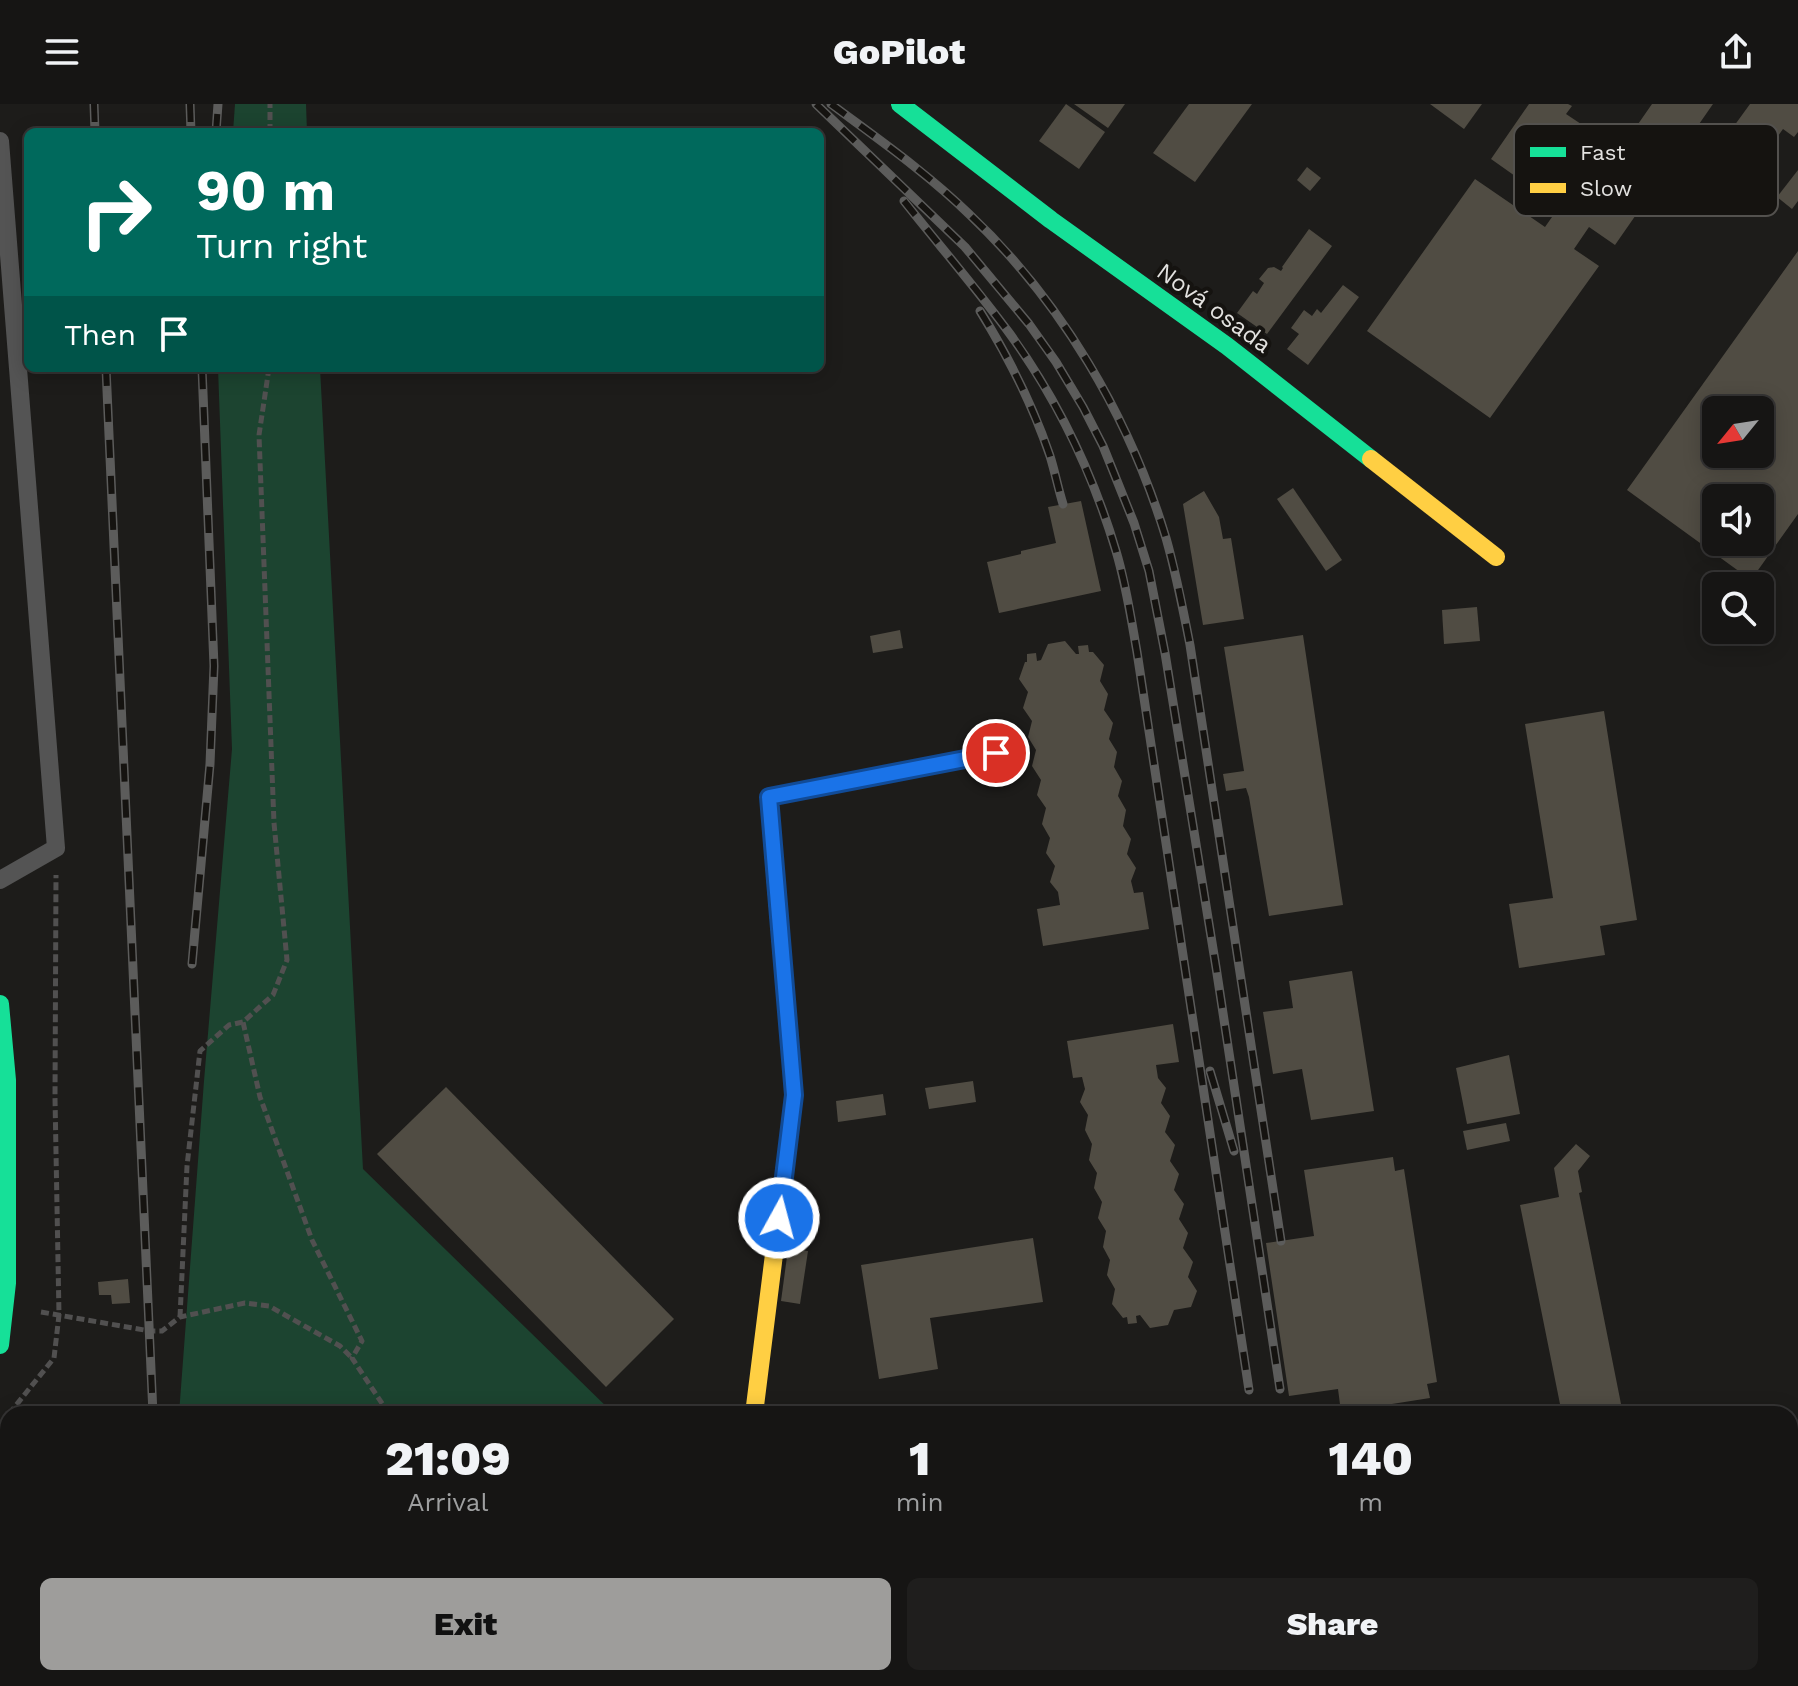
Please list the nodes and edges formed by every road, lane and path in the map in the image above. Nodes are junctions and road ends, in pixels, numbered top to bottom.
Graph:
1 (270, 104) edge
2 (900, 104) edge
3 (270, 128) edge
4 (0, 141) edge
5 (268, 372) edge
6 (1496, 557) dead end
7 (996, 753) dead end
8 (56, 848) junction
9 (0, 880) edge
10 (0, 1004) edge
11 (243, 1022) junction
12 (5, 1306) junction
13 (59, 1315) junction
14 (180, 1317) junction
15 (0, 1345) edge
16 (352, 1358) junction
17 (16, 1406) edge
18 (384, 1406) edge
19 (755, 1406) edge

1 - 3 path
2 - 6 street, Nová osada
4 - 8 lane
5 - 11 path
7 - 19 street
8 - 9 lane
8 - 13 path
10 - 12 street
11 - 14 path
11 - 16 path
12 - 13 path
12 - 15 street
13 - 14 path
13 - 17 path
14 - 16 path
16 - 18 path

